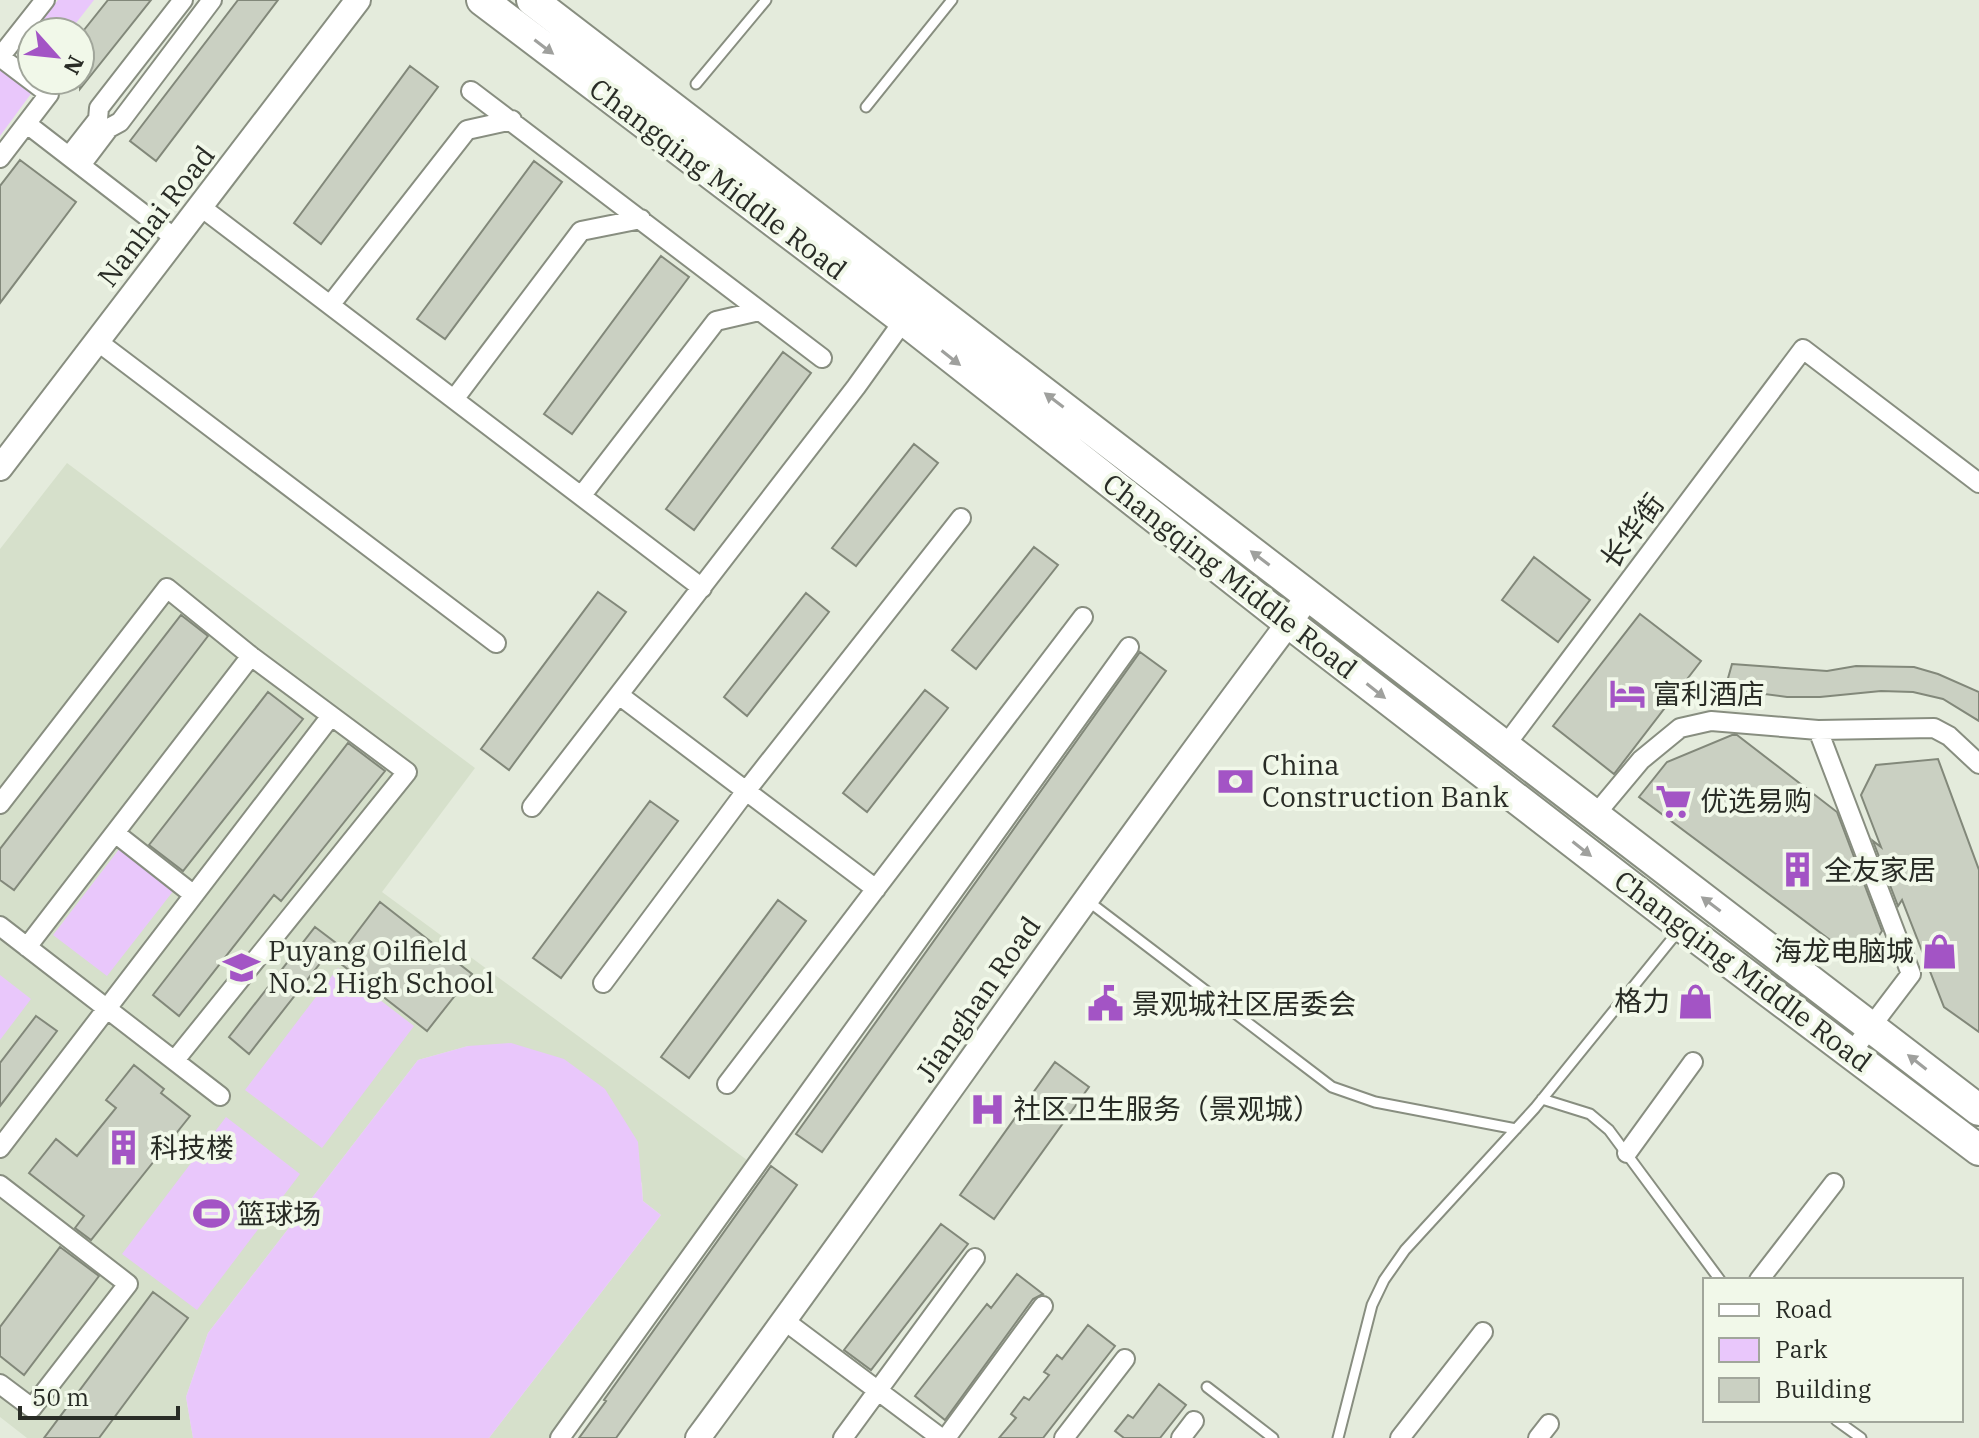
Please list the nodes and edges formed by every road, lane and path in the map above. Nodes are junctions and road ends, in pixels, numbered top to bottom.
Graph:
1 (45, 0) edge
2 (183, 0) edge
3 (212, 0) edge
4 (358, 0) edge
5 (482, 0) edge
6 (532, 0) edge
7 (766, 0) edge
8 (952, 0) edge
9 (0, 57) edge
10 (696, 84) dead end
11 (471, 91) dead end
12 (866, 107) dead end
13 (512, 120) junction
14 (104, 123) junction
15 (27, 124) junction
16 (0, 158) edge
17 (75, 161) junction
18 (201, 207) junction
19 (641, 219) junction
20 (176, 239) junction
21 (331, 304) junction
22 (759, 311) junction
23 (904, 320) junction
24 (97, 341) junction
25 (822, 358) dead end
26 (455, 398) junction
27 (0, 468) edge
28 (1979, 483) edge
29 (582, 495) junction
30 (961, 518) dead end
31 (702, 588) junction
32 (1309, 596) junction
33 (1083, 617) dead end
34 (1289, 623) junction
35 (496, 643) dead end
36 (1129, 647) dead end
37 (251, 656) junction
38 (619, 695) junction
39 (331, 716) junction
40 (1818, 730) junction
41 (1505, 746) junction
42 (1979, 764) edge
43 (746, 791) junction
44 (0, 804) edge
45 (532, 807) dead end
46 (1595, 815) junction
47 (115, 833) junction
48 (876, 889) junction
49 (194, 895) junction
50 (1086, 899) junction
51 (0, 926) edge
52 (1683, 927) junction
53 (27, 947) junction
54 (603, 983) dead end
55 (109, 1008) junction
56 (1871, 1027) junction
57 (1851, 1053) junction
58 (175, 1060) junction
59 (1693, 1062) dead end
60 (727, 1084) dead end
61 (220, 1096) dead end
62 (1542, 1099) junction
63 (1979, 1110) edge
64 (1516, 1129) junction
65 (0, 1148) edge
66 (1979, 1150) edge
67 (1627, 1153) junction
68 (1834, 1183) dead end
69 (0, 1185) edge
70 (975, 1258) dead end
71 (1719, 1278) edge
72 (1761, 1278) edge
73 (1043, 1306) dead end
74 (785, 1321) junction
75 (1483, 1332) dead end
76 (1125, 1359) dead end
77 (0, 1384) edge
78 (1207, 1387) dead end
79 (877, 1391) junction
80 (1194, 1421) dead end
81 (1839, 1422) edge
82 (560, 1438) edge
83 (698, 1438) edge
84 (843, 1438) edge
85 (944, 1438) edge
86 (1064, 1438) edge
87 (1181, 1438) edge
88 (1273, 1438) edge
89 (1338, 1438) edge
90 (1400, 1438) edge
91 (1861, 1438) edge

1 - 9 street
2 - 14 street
3 - 14 street
4 - 18 street, Nanhai Road
5 -> 23 main road, Changqing Middle Road
32 -> 6 main road, Changqing Middle Road
7 - 10 lane
8 - 12 lane
9 - 15 street
11 - 13 street
13 - 19 street
13 - 21 street
14 - 17 street
15 - 16 street
15 - 17 street
17 - 20 street
18 - 20 street, Nanhai Road
18 - 21 street
19 - 22 street
19 - 26 street
20 - 24 street, Nanhai Road
21 - 26 street
22 - 25 street
22 - 29 street
23 - 31 street
23 -> 34 main road, Changqing Middle Road
24 - 27 street, Nanhai Road
24 - 35 street
26 - 29 street
28 - 41 street, 长华街
29 - 31 street
30 - 43 street
31 - 38 street
32 - 34 street, Jianghan Road
32 - 41 main road, Changqing Middle Road
33 - 48 street
34 - 50 street, Jianghan Road
34 -> 52 main road, Changqing Middle Road
36 - 82 street
37 - 39 street
37 - 44 street
37 - 47 street
38 - 43 street
38 - 45 street
39 - 49 street
39 - 58 street
40 - 42 street
40 - 46 street
40 - 56 street
41 - 46 main road, Changqing Middle Road
43 - 48 street
43 - 54 street
56 -> 46 main road, Changqing Middle Road
47 - 49 street
47 - 53 street
48 - 60 street
49 - 55 street
50 - 64 lane
50 - 74 street, Jianghan Road
51 - 53 street
52 - 57 main road, Changqing Middle Road
52 - 62 lane
53 - 55 street
55 - 58 street
55 - 65 street
56 - 57 street
63 -> 56 main road, Changqing Middle Road
57 - 66 main road, Changqing Middle Road
58 - 61 street
59 - 67 street
62 - 64 lane
62 - 67 lane
64 - 89 lane
67 - 71 lane
68 - 72 street
69 - 77 street
70 - 79 street
73 - 85 street
74 - 79 street
74 - 83 street, Jianghan Road
75 - 90 street
76 - 86 street
78 - 88 lane
79 - 84 street
79 - 85 street
80 - 87 street
81 - 91 lane

